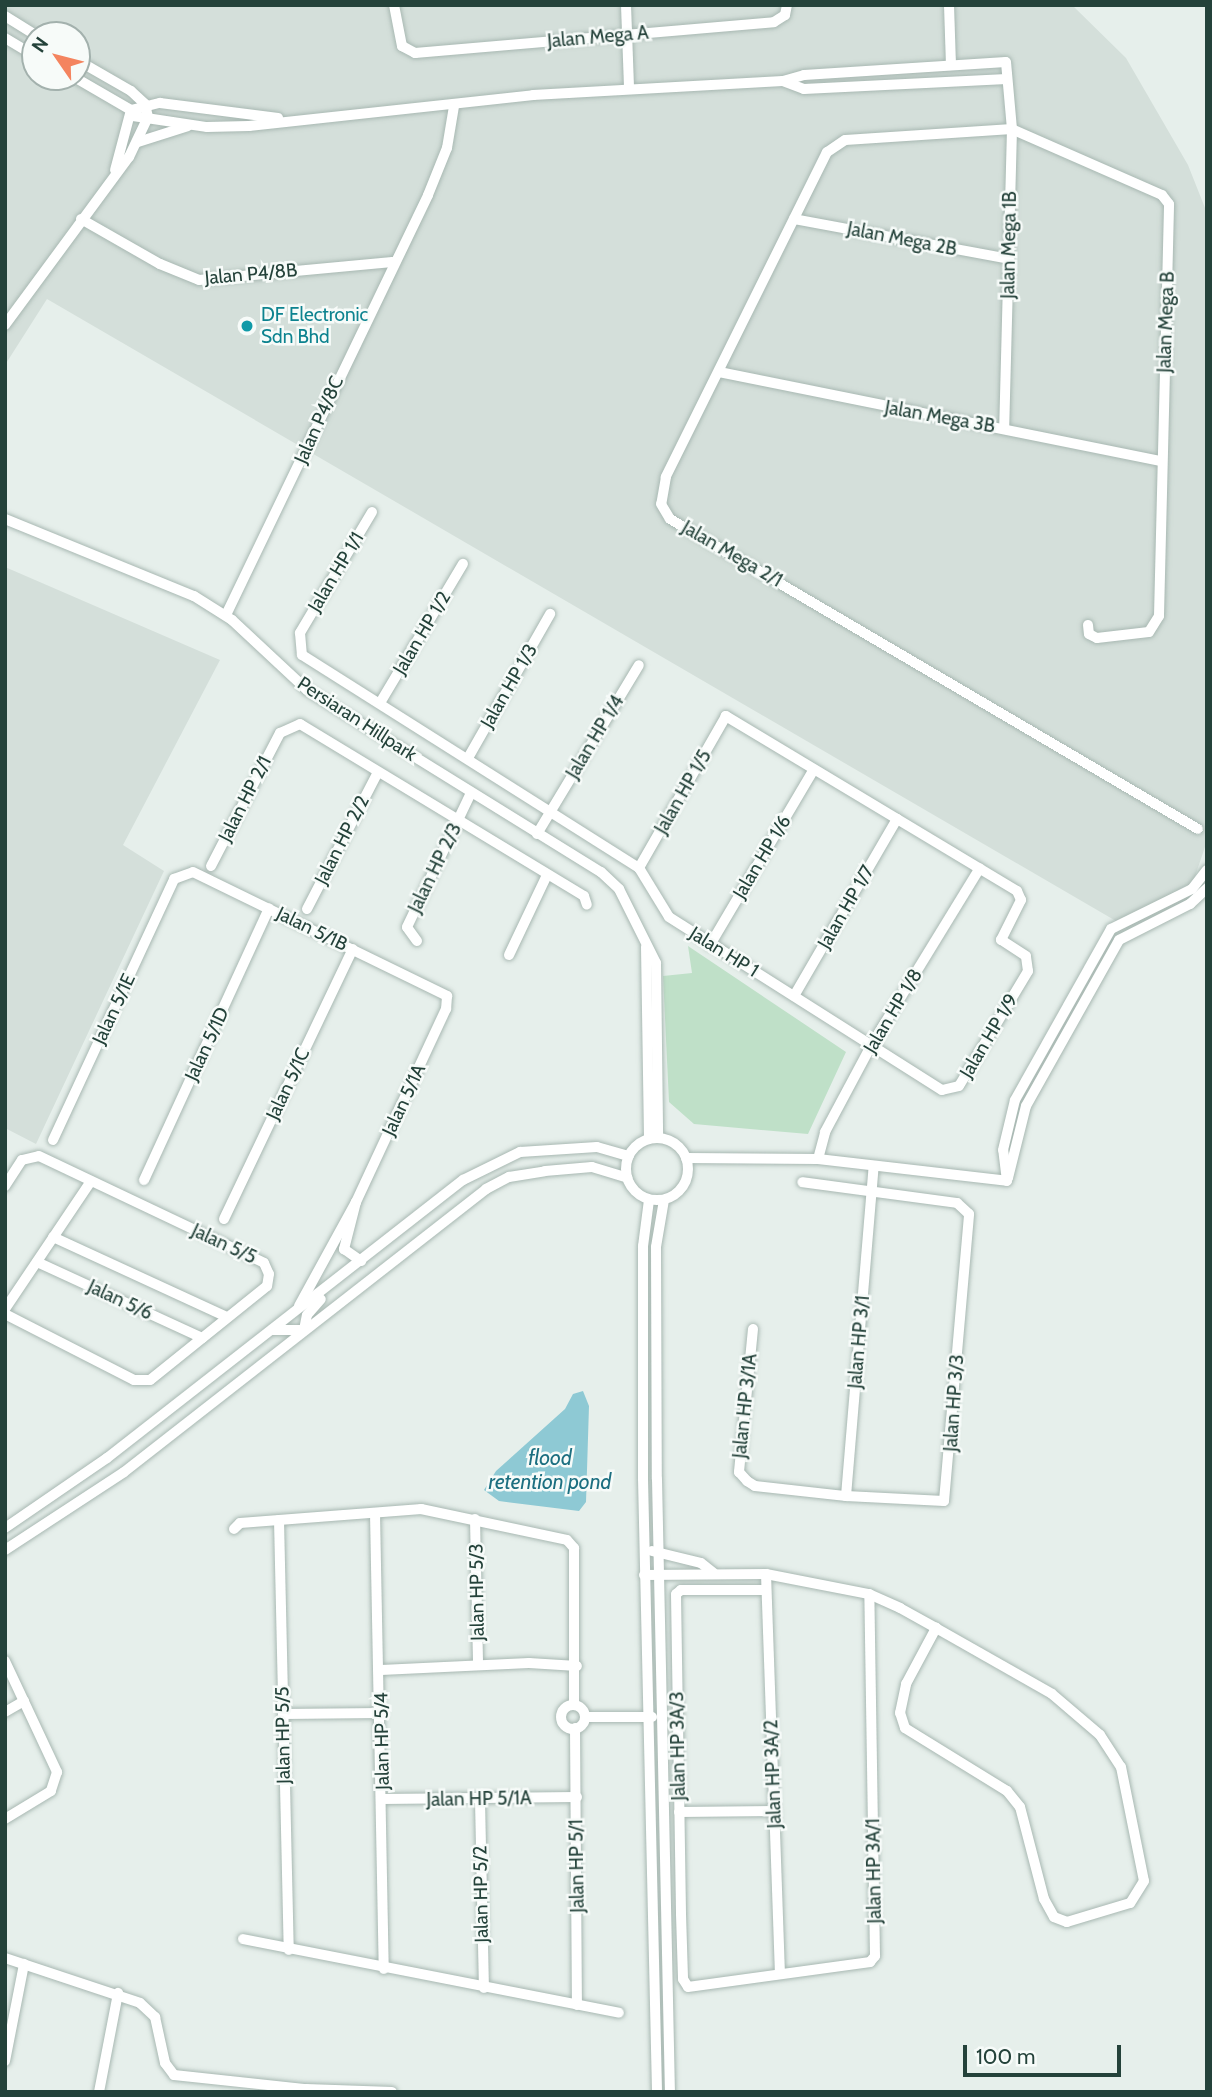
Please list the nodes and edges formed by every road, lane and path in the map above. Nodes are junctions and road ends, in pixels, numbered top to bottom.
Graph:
1 (394, 5) edge
2 (626, 5) edge
3 (787, 5) edge
4 (949, 5) edge
5 (5, 16) edge
6 (21, 26) edge
7 (627, 34) junction
8 (5, 38) edge
9 (21, 48) edge
10 (951, 65) junction
11 (91, 69) edge
12 (1007, 79) junction
13 (783, 81) junction
14 (91, 88) edge
15 (629, 88) junction
16 (145, 104) junction
17 (454, 106) junction
18 (132, 113) junction
19 (148, 117) junction
20 (298, 120) junction
21 (191, 124) junction
22 (1012, 130) junction
23 (137, 142) junction
24 (115, 170) junction
25 (81, 219) junction
26 (794, 219) junction
27 (1009, 259) junction
28 (392, 262) junction
29 (5, 325) edge
30 (719, 372) junction
31 (1004, 428) junction
32 (1161, 461) junction
33 (372, 512) dead end
34 (5, 519) edge
35 (463, 564) dead end
36 (550, 614) dead end
37 (226, 615) junction
38 (1088, 625) dead end
39 (300, 633) joint
40 (639, 665) dead end
41 (380, 703) junction
42 (468, 758) junction
43 (814, 768) junction
44 (377, 772) junction
45 (471, 793) junction
46 (551, 809) junction
47 (897, 819) junction
48 (458, 821) junction
49 (1198, 829) dead end
50 (537, 834) junction
51 (211, 866) dead end
52 (639, 868) junction
53 (980, 868) junction
54 (1207, 870) edge
55 (547, 875) junction
56 (174, 879) joint
57 (1207, 888) edge
58 (587, 905) dead end
59 (270, 908) junction
60 (307, 909) dead end
61 (417, 941) dead end
62 (710, 945) junction
63 (353, 949) junction
64 (509, 955) dead end
65 (447, 996) joint
66 (794, 996) junction
67 (1077, 1015) junction
68 (1060, 1018) junction
69 (872, 1044) junction
70 (942, 1090) joint
71 (654, 1138) junction
72 (53, 1140) dead end
73 (629, 1156) junction
74 (686, 1158) junction
75 (818, 1158) junction
76 (874, 1166) junction
77 (627, 1178) junction
78 (144, 1180) dead end
79 (91, 1181) junction
80 (1007, 1181) junction
81 (802, 1182) dead end
82 (5, 1186) edge
83 (873, 1188) junction
84 (649, 1200) junction
85 (664, 1200) junction
86 (356, 1202) junction
87 (224, 1219) dead end
88 (53, 1237) junction
89 (361, 1261) junction
90 (37, 1262) junction
91 (344, 1275) junction
92 (5, 1312) edge
93 (293, 1314) junction
94 (227, 1317) junction
95 (753, 1329) dead end
96 (273, 1330) junction
97 (304, 1330) junction
98 (202, 1338) junction
99 (107, 1458) junction
100 (124, 1472) junction
101 (846, 1496) junction
102 (375, 1513) junction
103 (475, 1519) junction
104 (279, 1520) junction
105 (5, 1528) edge
106 (234, 1529) dead end
107 (5, 1550) edge
108 (657, 1550) junction
109 (644, 1551) junction
110 (714, 1573) junction
111 (766, 1574) junction
112 (645, 1575) junction
113 (658, 1575) junction
114 (766, 1590) junction
115 (869, 1594) junction
116 (936, 1628) junction
117 (5, 1661) edge
118 (478, 1665) junction
119 (577, 1666) junction
120 (380, 1670) junction
121 (24, 1701) junction
122 (574, 1705) junction
123 (5, 1712) edge
124 (381, 1713) junction
125 (283, 1714) junction
126 (585, 1717) junction
127 (646, 1717) junction
128 (660, 1717) junction
129 (575, 1728) junction
130 (577, 1797) junction
131 (382, 1799) junction
132 (480, 1800) junction
133 (775, 1811) junction
134 (679, 1812) junction
135 (5, 1819) edge
136 (243, 1939) dead end
137 (289, 1950) junction
138 (5, 1958) edge
139 (24, 1964) junction
140 (384, 1969) junction
141 (780, 1973) junction
142 (688, 1987) joint
143 (484, 1988) junction
144 (118, 1993) junction
145 (578, 2005) junction
146 (619, 2013) dead end
147 (5, 2061) edge
148 (213, 2086) edge
149 (306, 2090) edge
150 (99, 2092) edge
151 (392, 2092) edge
152 (657, 2092) edge
153 (670, 2092) edge

1 - 7 street, Jalan Mega A
2 - 7 street
3 - 7 street, Jalan Mega A
4 - 10 street
5 - 6 street
7 - 15 street
8 - 9 street
10 - 12 street, Jalan Mega 1B
10 - 13 street
11 - 16 street
12 - 13 street
12 - 22 street, Jalan Mega 1B
13 - 15 street
14 - 18 street
15 - 17 street
16 - 18 street
16 - 19 street
16 - 20 street
17 - 20 street
17 - 28 street, Jalan P4/8C
18 - 19 street
18 - 24 street
19 - 21 street
19 - 23 street
20 - 21 street
21 - 23 street
22 - 26 street, Jalan Mega 2/1
22 - 27 street, Jalan Mega 1B
22 - 32 street, Jalan Mega B
23 - 24 street
24 - 25 street
25 - 28 street, Jalan P4/8B
25 - 29 street
26 - 27 street, Jalan Mega 2B
26 - 30 street, Jalan Mega 2/1
27 - 31 street, Jalan Mega 1B
28 - 37 street, Jalan P4/8C
30 - 31 street, Jalan Mega 3B
30 - 49 street, Jalan Mega 2/1
31 - 32 street, Jalan Mega 3B
32 - 38 street, Jalan Mega B
33 - 39 street, Jalan HP 1/1
34 - 37 street, Persiaran Hillpark
35 - 41 street, Jalan HP 1/2
36 - 42 street, Jalan HP 1/3
37 - 45 street, Persiaran Hillpark
39 - 41 street, Jalan HP 1
40 - 46 street, Jalan HP 1/4
41 - 42 street, Jalan HP 1
42 - 46 street, Jalan HP 1
43 - 47 street
43 - 52 street, Jalan HP 1/5
43 - 62 street, Jalan HP 1/6
44 - 48 street
44 - 51 street, Jalan HP 2/1
44 - 60 street, Jalan HP 2/2
45 - 48 street, Jalan HP 2/3
45 - 50 street, Persiaran Hillpark
46 - 50 street
46 - 52 street, Jalan HP 1
47 - 53 street
47 - 66 street, Jalan HP 1/7
48 - 55 street
48 - 61 street, Jalan HP 2/3
50 - 71 street, Persiaran Hillpark
52 - 62 street, Jalan HP 1
53 - 69 street, Jalan HP 1/8
53 - 70 street, Jalan HP 1/9
54 - 68 street
55 - 58 street
55 - 64 street
56 - 59 street, Jalan 5/1B
56 - 72 street, Jalan 5/1E
57 - 67 street
59 - 63 street, Jalan 5/1B
59 - 78 street, Jalan 5/1D
62 - 66 street, Jalan HP 1
63 - 65 street, Jalan 5/1B
63 - 87 street, Jalan 5/1C
65 - 86 street, Jalan 5/1A
66 - 69 street, Jalan HP 1
67 - 68 street
67 - 80 street
68 - 80 street
69 - 70 street, Jalan HP 1
69 - 75 street, Jalan HP 1/8
71 - 73 street
71 - 74 street
73 - 77 street
73 - 89 street
74 - 75 street
74 - 85 street
75 - 76 street
76 - 80 street
76 - 83 street, Jalan HP 3/1
77 - 84 street
77 - 97 street
79 - 82 street, Jalan 5/5
79 - 88 street
79 - 94 street, Jalan 5/5
81 - 83 street
83 - 101 street, Jalan HP 3/1
83 - 101 street, Jalan HP 3/3
84 - 85 street
84 - 109 street
85 - 108 street
86 - 89 street
86 - 93 street
88 - 90 street
88 - 94 street
89 - 91 street
90 - 92 street
90 - 98 street, Jalan 5/6
91 - 93 street
91 - 97 street
92 - 98 street, Jalan 5/5
93 - 96 street
94 - 98 street, Jalan 5/5
95 - 101 street, Jalan HP 3/1A
96 - 97 street
96 - 99 street
97 - 100 street
99 - 100 street
99 - 105 street
100 - 107 street
102 - 103 street
102 - 104 street
102 - 120 street, Jalan HP 5/4
103 - 118 street, Jalan HP 5/3
103 - 119 street
104 - 106 street
104 - 125 street, Jalan HP 5/5
108 - 109 street
108 - 110 street
108 - 113 street
109 - 112 street
110 - 111 street
110 - 113 street
111 - 114 street, Jalan HP 3A/2
111 - 115 street
112 - 113 street
112 - 127 street
113 - 128 street
114 - 133 street, Jalan HP 3A/2
114 - 134 street, Jalan HP 3A/3
115 - 116 street
115 - 141 street, Jalan HP 3A/1
116 - 116 street
117 - 121 street
118 - 119 street
118 - 120 street
119 - 122 street
120 - 124 street, Jalan HP 5/4
121 - 123 street
121 - 135 street
122 - 126 street
122 - 129 street
124 - 125 street
124 - 131 street, Jalan HP 5/4
125 - 137 street, Jalan HP 5/5
126 - 127 street
126 - 129 street
127 - 128 street
127 - 152 street
128 - 153 street
129 - 130 street, Jalan HP 5/1
130 - 132 street, Jalan HP 5/1A
130 - 145 street, Jalan HP 5/1
131 - 132 street, Jalan HP 5/1A
131 - 140 street, Jalan HP 5/4
132 - 143 street, Jalan HP 5/2
133 - 134 street
133 - 141 street, Jalan HP 3A/2
134 - 142 street, Jalan HP 3A/3
136 - 137 street
137 - 140 street
138 - 139 street
139 - 144 street
139 - 147 street
140 - 143 street
141 - 142 street, Jalan HP 3A/1
143 - 145 street
144 - 148 street
144 - 150 street
145 - 146 street
148 - 149 street
149 - 151 street

